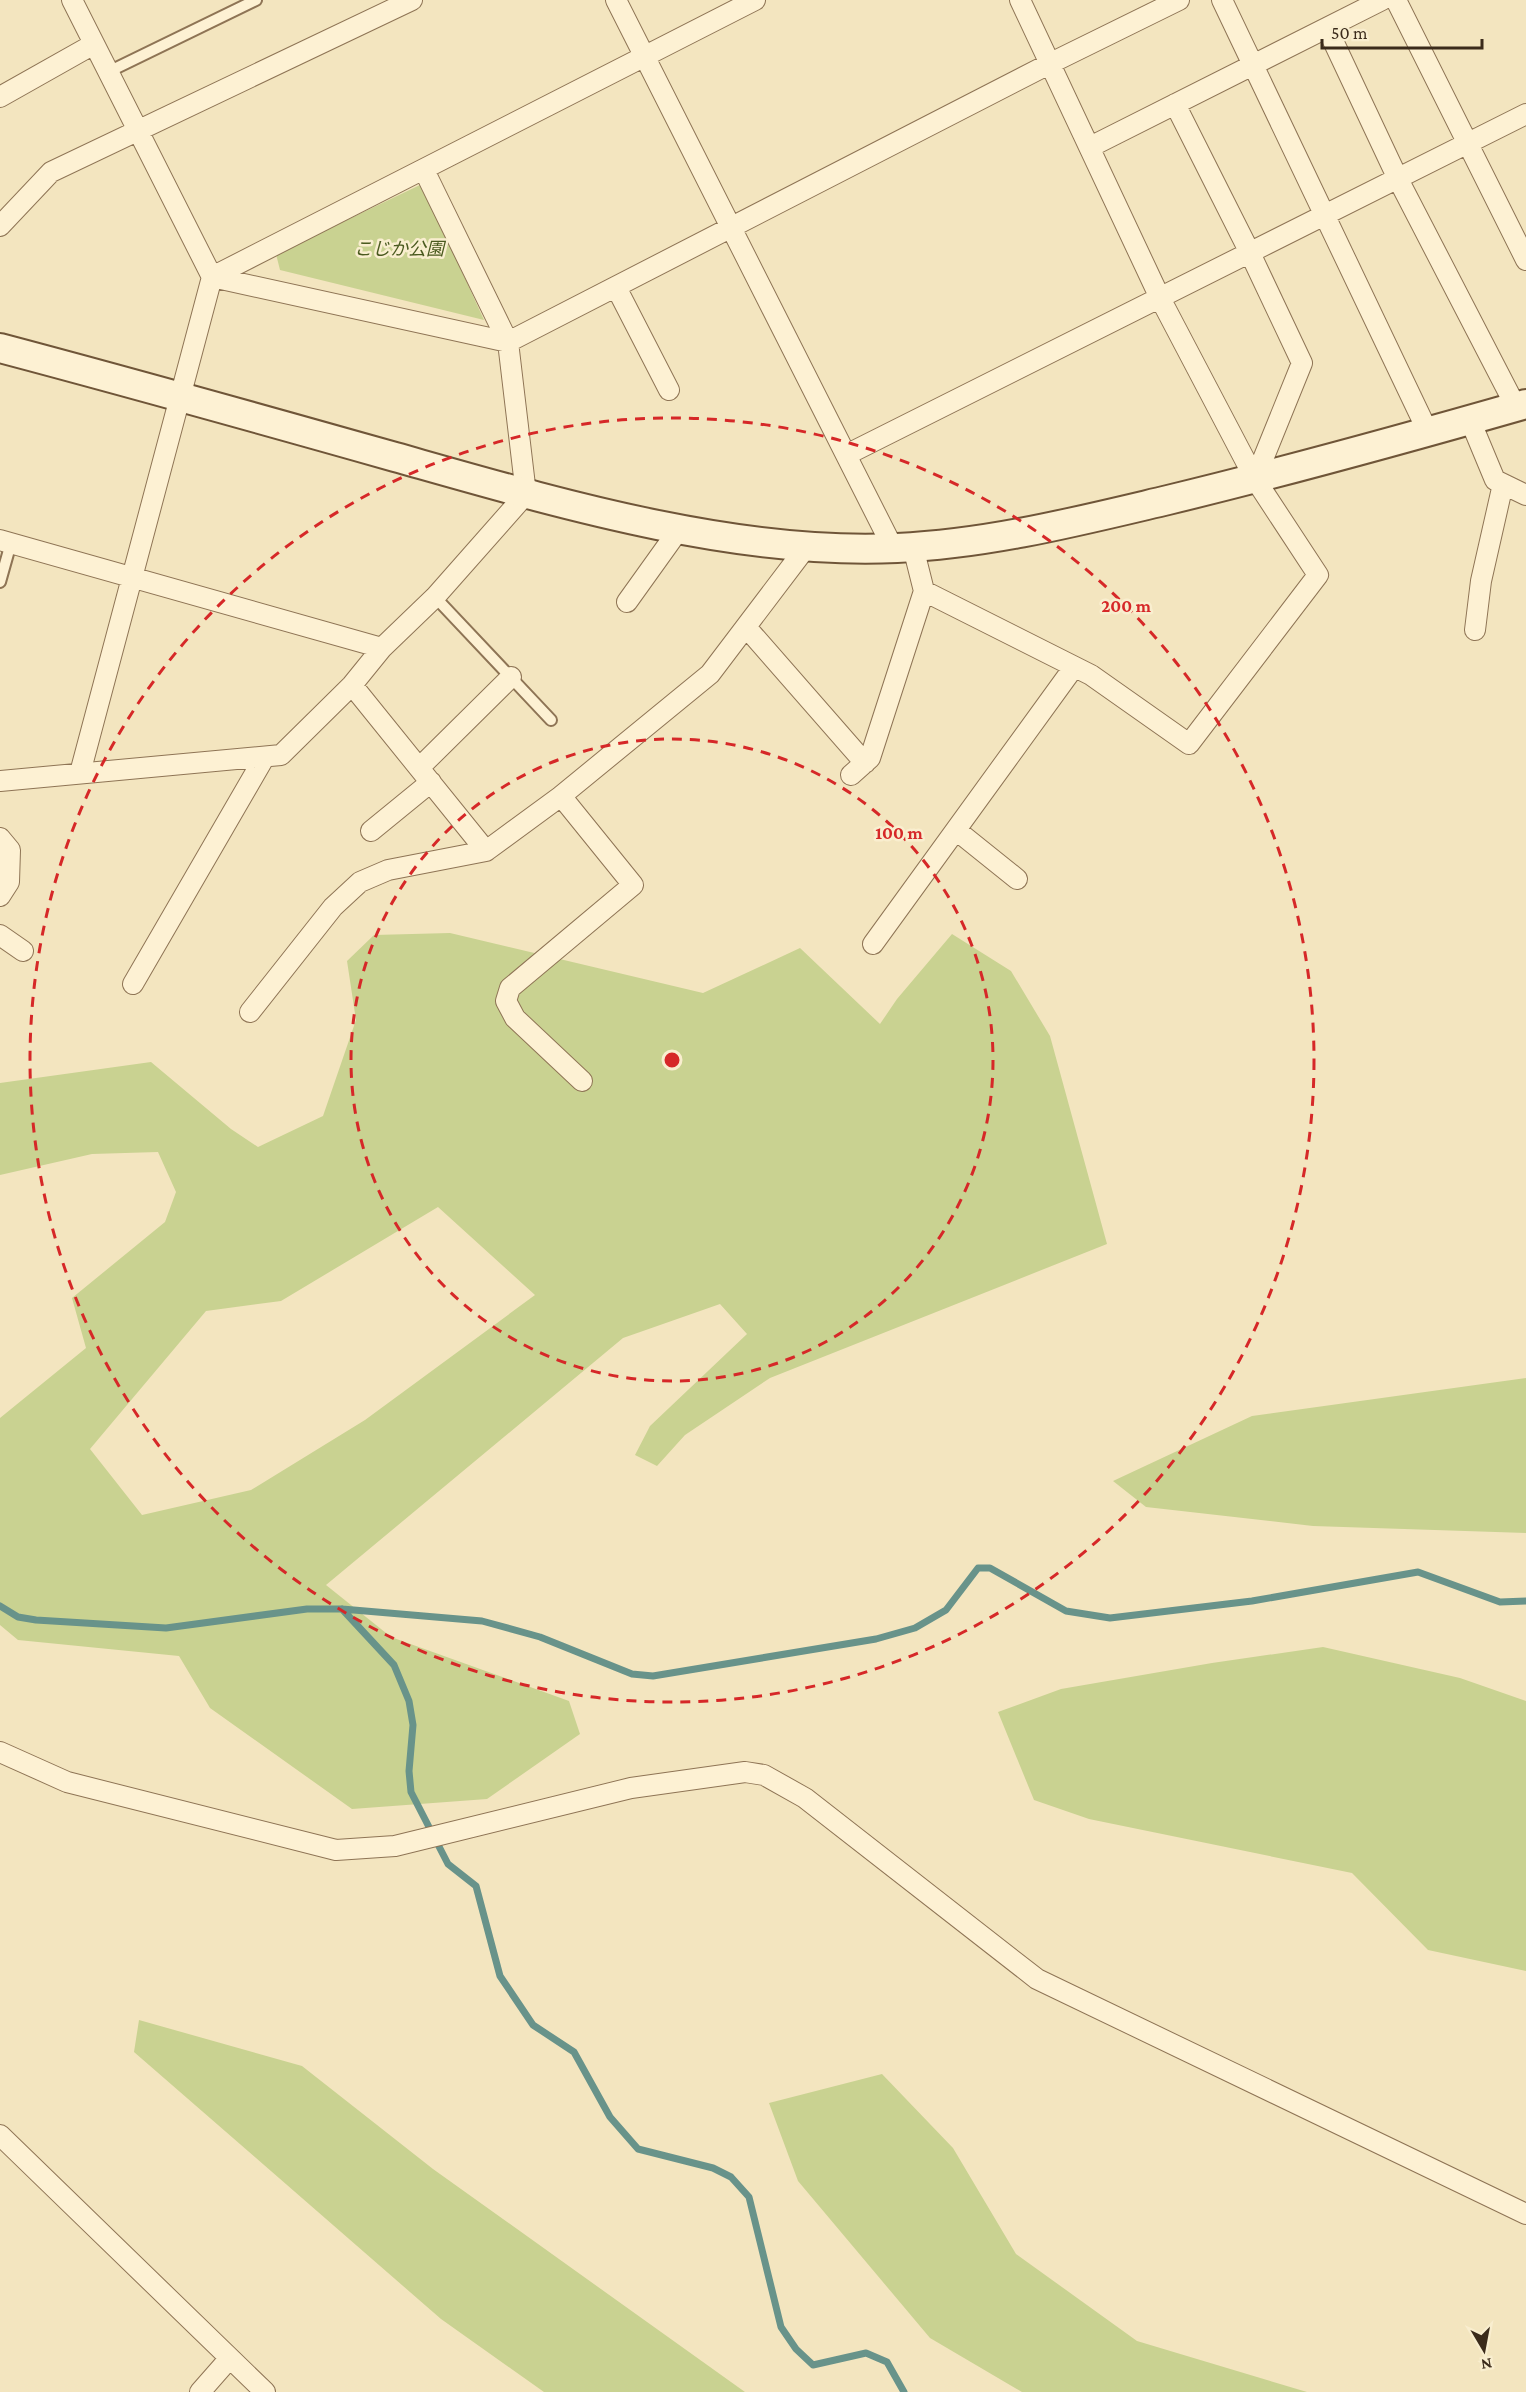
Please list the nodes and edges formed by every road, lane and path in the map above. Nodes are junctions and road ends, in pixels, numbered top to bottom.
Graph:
1 (72, 0) edge
2 (256, 0) edge
3 (412, 0) edge
4 (616, 0) edge
5 (755, 0) edge
6 (1020, 0) edge
7 (1179, 0) edge
8 (1222, 0) edge
9 (1382, 0) edge
10 (1396, 0) edge
11 (1327, 28) junction
12 (94, 44) junction
13 (644, 57) junction
14 (1051, 63) junction
15 (1253, 65) junction
16 (108, 72) junction
17 (0, 97) edge
18 (1175, 104) junction
19 (1526, 114) edge
20 (138, 131) junction
21 (1468, 144) junction
22 (1090, 147) junction
23 (424, 170) junction
24 (1398, 179) junction
25 (1325, 215) junction
26 (0, 226) edge
27 (731, 227) junction
28 (1250, 253) junction
29 (1526, 260) edge
30 (212, 277) junction
31 (616, 286) junction
32 (1160, 298) junction
33 (508, 342) junction
34 (0, 348) edge
35 (669, 390) dead end
36 (181, 396) junction
37 (1521, 406) edge
38 (1470, 420) junction
39 (1428, 432) junction
40 (846, 455) junction
41 (1255, 479) junction
42 (1503, 484) junction
43 (526, 494) junction
44 (1526, 495) edge
45 (680, 528) junction
46 (6, 542) edge
47 (807, 546) junction
48 (903, 548) junction
49 (133, 577) junction
50 (0, 582) edge
51 (924, 591) junction
52 (435, 597) junction
53 (627, 602) dead end
54 (746, 627) junction
55 (1475, 630) dead end
56 (382, 648) junction
57 (1074, 667) junction
58 (511, 677) junction
59 (351, 685) junction
60 (551, 720) dead end
61 (264, 758) junction
62 (80, 773) junction
63 (425, 775) junction
64 (0, 781) edge
65 (561, 796) junction
66 (956, 830) junction
67 (371, 831) dead end
68 (0, 838) edge
69 (486, 851) junction
70 (1017, 879) dead end
71 (0, 896) edge
72 (0, 935) edge
73 (873, 944) dead end
74 (24, 951) dead end
75 (133, 984) dead end
76 (250, 1012) dead end
77 (582, 1081) dead end
78 (0, 1752) edge
79 (0, 2135) edge
80 (1526, 2214) edge
81 (229, 2359) junction
82 (200, 2392) edge
83 (265, 2392) edge

1 - 12 street
2 - 16 lane
3 - 20 street
4 - 13 street
5 - 13 street
6 - 14 street
7 - 14 street
8 - 15 street
9 - 11 street
10 - 21 street
11 - 15 street
11 - 24 street
12 - 16 street
12 - 17 street
13 - 23 street
13 - 27 street
14 - 22 street
14 - 27 street
15 - 18 street
15 - 25 street
16 - 20 street
18 - 22 street
18 - 28 street
19 - 21 street
20 - 26 street
20 - 30 street
21 - 24 street
21 - 29 street
22 - 32 street
23 - 30 street
23 - 33 street
24 - 25 street
24 - 37 street
25 - 28 street
25 - 39 street
27 - 31 street
27 - 40 street
28 - 32 street
28 - 41 street
30 - 33 street
30 - 36 street
31 - 33 street
31 - 35 street
32 - 40 street
32 - 41 street
33 - 43 street
34 - 36 street
36 - 43 street
36 - 49 street
37 - 38 street
38 - 39 street
38 - 42 street
39 - 41 street
40 - 48 street
41 - 48 street
41 - 57 street
42 - 44 street
42 - 55 street
43 - 45 street
43 - 52 street
45 - 47 street
45 - 53 street
46 - 49 street
46 - 50 lane
47 - 48 street
47 - 54 street
48 - 51 street
49 - 56 street
49 - 62 street
51 - 54 street
51 - 57 street
52 - 56 street
52 - 58 lane
54 - 65 street
56 - 59 street
57 - 66 street
58 - 60 lane
58 - 63 street
59 - 61 street
59 - 63 street
61 - 62 street
61 - 75 street
62 - 64 street
63 - 67 street
63 - 69 street
65 - 69 street
65 - 77 street
66 - 70 street
66 - 73 street
68 - 71 street
69 - 76 street
72 - 74 street
78 - 80 street
79 - 81 street
81 - 82 street
81 - 83 street

